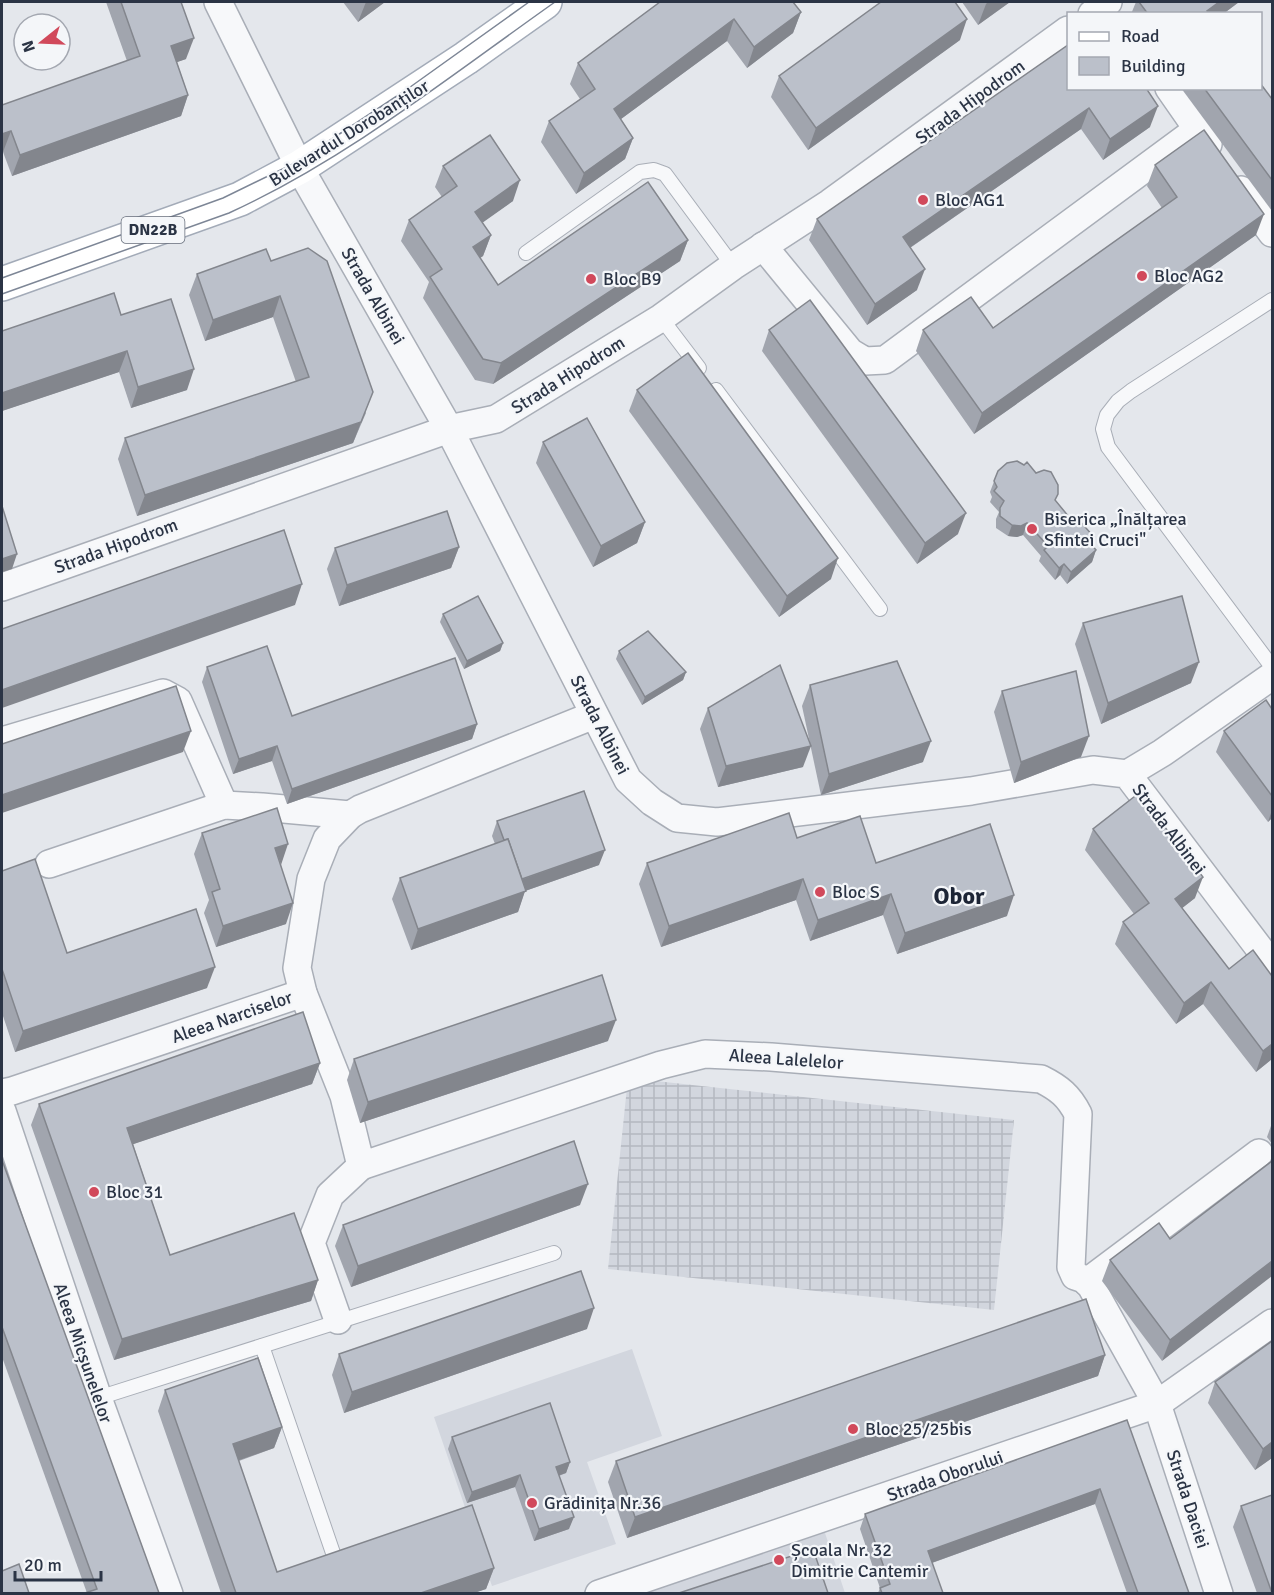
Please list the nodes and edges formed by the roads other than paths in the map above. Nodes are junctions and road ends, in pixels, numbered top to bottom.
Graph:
1 (218, 2) edge
2 (545, 2) edge
3 (1108, 2) edge
4 (1095, 12) edge
5 (1067, 31) edge
6 (1170, 90) edge
7 (1198, 129) junction
8 (300, 167) junction
9 (1272, 233) edge
10 (763, 246) junction
11 (526, 253) dead end
12 (733, 266) junction
13 (2, 284) edge
14 (1272, 300) edge
15 (661, 318) junction
16 (449, 429) junction
17 (2, 587) edge
18 (880, 609) dead end
19 (1272, 667) edge
20 (1272, 676) edge
21 (594, 715) junction
22 (2, 741) edge
23 (1127, 774) junction
24 (224, 806) junction
25 (350, 814) junction
26 (49, 864) dead end
27 (1272, 965) edge
28 (303, 993) junction
29 (2, 1093) edge
30 (2, 1111) edge
31 (1259, 1153) dead end
32 (361, 1166) junction
33 (554, 1253) dead end
34 (1087, 1282) junction
35 (338, 1320) junction
36 (1272, 1323) edge
37 (262, 1346) junction
38 (98, 1398) junction
39 (1157, 1404) junction
40 (333, 1553) edge
41 (169, 1593) edge
42 (599, 1593) edge
43 (1219, 1593) edge

1 - 8 street, Strada Albinei
2 - 8 main road, Bulevardul Dorobanților / DN22B
3 - 4 street
5 - 10 street, Strada Hipodrom
6 - 7 street
7 - 9 street
7 - 10 street
8 - 13 main road, Bulevardul Dorobanților / DN22B
8 - 16 street, Strada Albinei
10 - 12 street, Strada Hipodrom
11 - 12 lane
12 - 15 street, Strada Hipodrom
14 - 19 lane
15 - 16 street, Strada Hipodrom
15 - 18 lane
16 - 17 street, Strada Hipodrom
16 - 21 street, Strada Albinei
20 - 23 street
21 - 23 street, Strada Albinei
21 - 25 street, Aleea Narciselor
22 - 24 street
23 - 27 street, Strada Albinei
24 - 25 street
24 - 26 street
25 - 28 street, Aleea Narciselor
28 - 29 street, Aleea Narciselor
28 - 32 street
30 - 38 street, Aleea Micșunelelor
31 - 34 street
32 - 34 street, Aleea Lalelelor
32 - 35 street
33 - 35 lane
34 - 39 street, Aleea Lalelelor
35 - 37 lane
36 - 39 street, Strada Oborului
37 - 38 lane
37 - 40 lane
38 - 41 street, Aleea Micșunelelor
39 - 42 street, Strada Oborului
39 - 43 street, Strada Daciei

